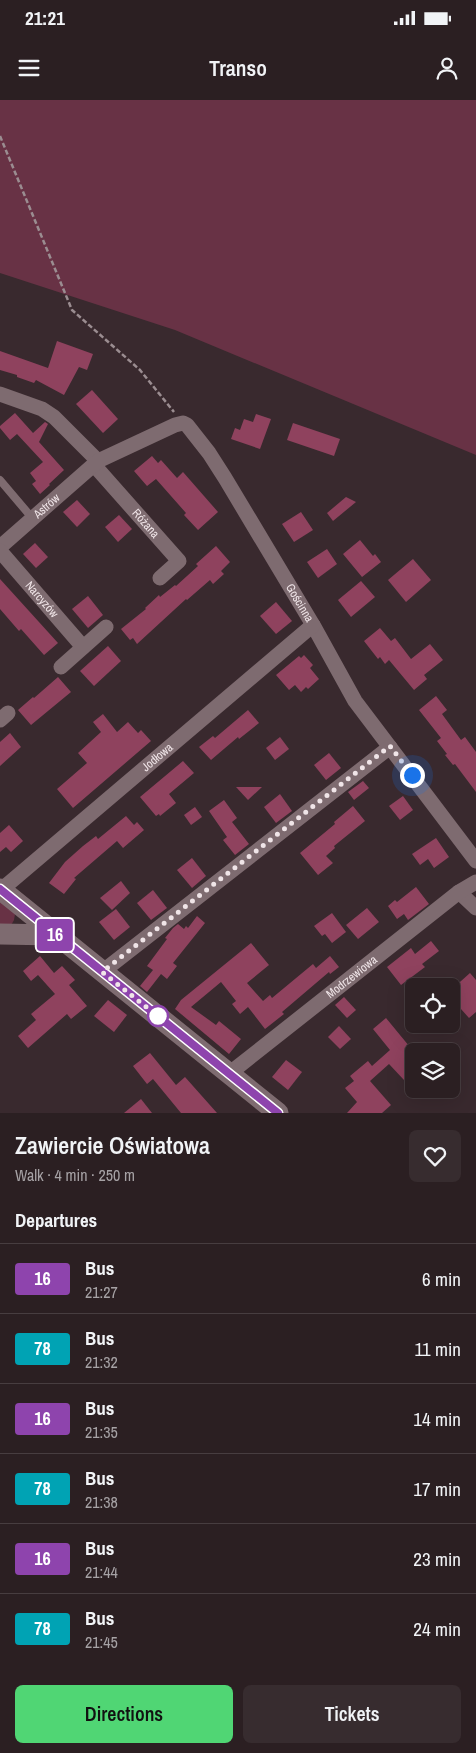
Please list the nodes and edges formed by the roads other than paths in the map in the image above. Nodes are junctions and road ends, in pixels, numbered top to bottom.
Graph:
1 (0, 394) edge
2 (96, 463) junction
3 (0, 480) edge
4 (33, 519) junction
5 (0, 547) edge
6 (0, 551) edge
7 (160, 578) dead end
8 (313, 625) junction
9 (106, 627) dead end
10 (83, 647) junction
11 (61, 667) dead end
12 (390, 746) junction
13 (476, 862) edge
14 (476, 882) edge
15 (0, 889) edge
16 (458, 892) junction
17 (476, 908) edge
18 (0, 934) edge
19 (55, 934) junction
20 (102, 972) junction
21 (230, 1074) junction
22 (278, 1113) edge

1 - 2 street, Różana
2 - 4 street, Astrów
2 - 7 street, Różana
2 - 8 street, Gościnna
3 - 4 lane
4 - 5 street, Astrów
6 - 10 street, Narcyzów
8 - 12 street, Gościnna
8 - 15 street, Jodłowa
9 - 10 street
10 - 11 street
12 - 13 street, Gościnna
12 - 20 street
14 - 16 street, Modrzewiowa
15 - 19 street
16 - 17 street
16 - 21 street, Modrzewiowa
18 - 19 street
19 - 20 street
20 - 21 street
21 - 22 street

